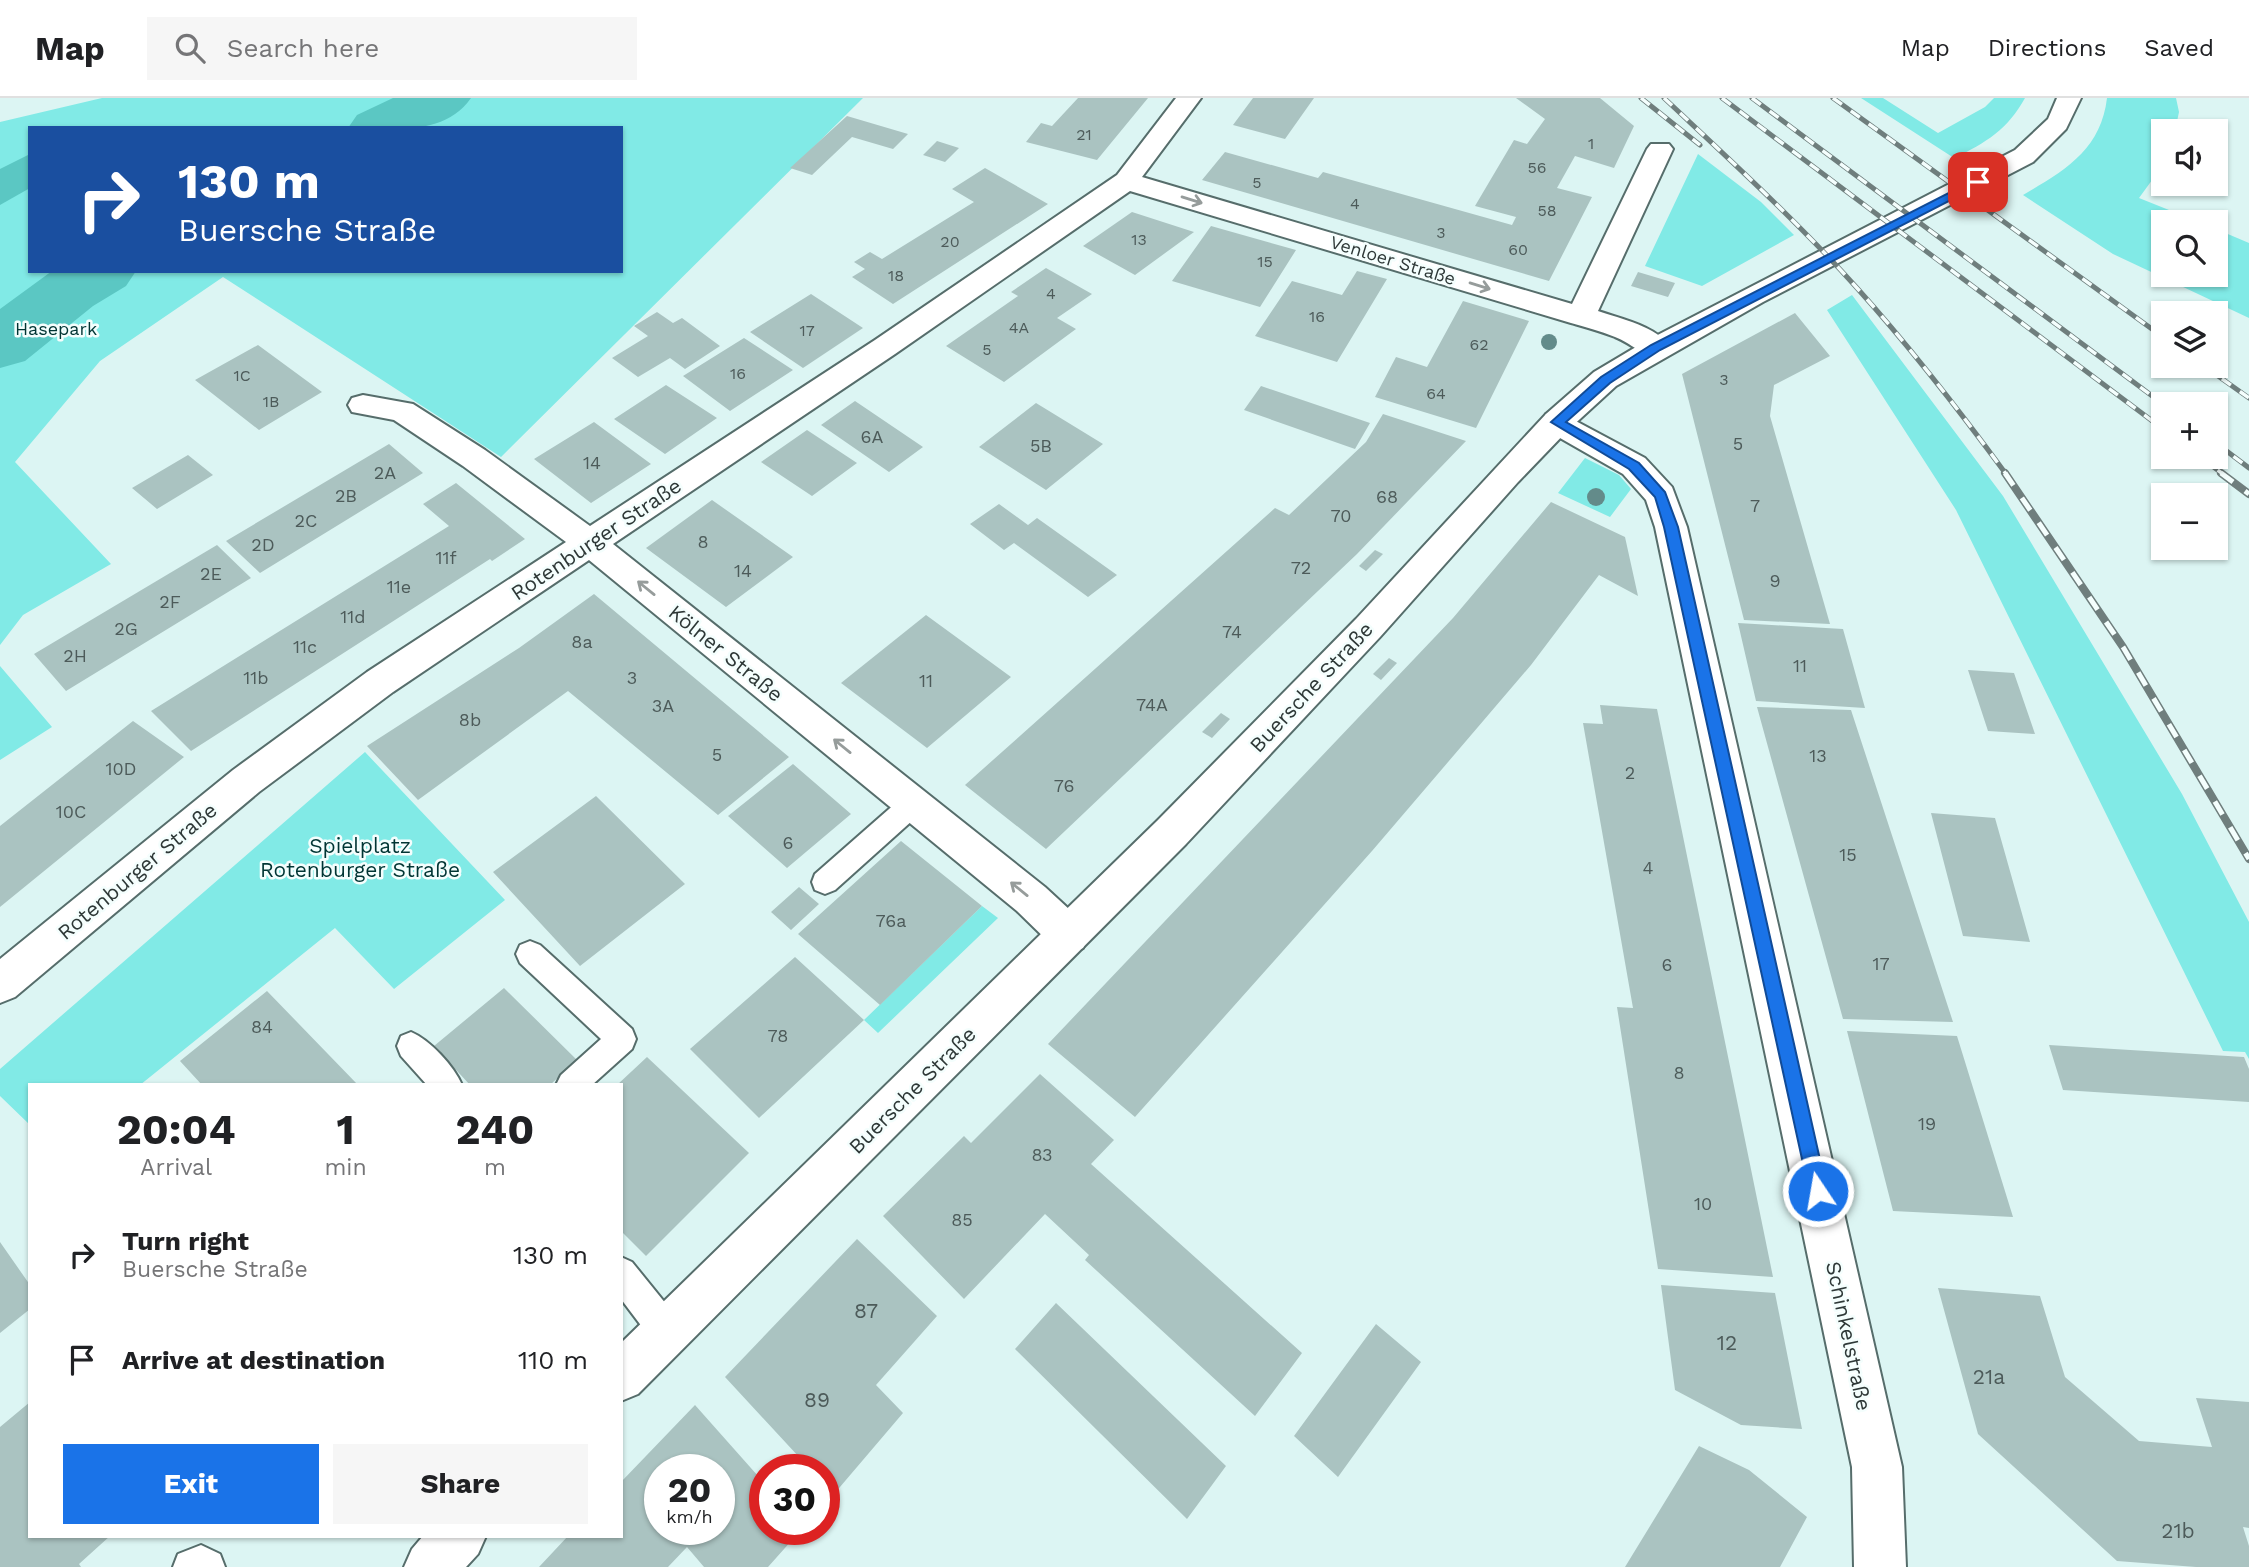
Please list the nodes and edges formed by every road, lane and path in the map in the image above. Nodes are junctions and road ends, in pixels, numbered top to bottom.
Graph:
1 (1189, 98) edge
2 (2068, 98) edge
3 (1660, 149) dead end
4 (1126, 181) junction
5 (1581, 316) junction
6 (1656, 348) junction
7 (363, 405) dead end
8 (1557, 422) junction
9 (590, 543) junction
10 (914, 803) junction
11 (825, 881) dead end
12 (1069, 935) junction
13 (530, 954) dead end
14 (0, 984) edge
15 (411, 1046) dead end
16 (445, 1083) edge
17 (573, 1083) edge
18 (623, 1276) edge
19 (667, 1332) junction
20 (623, 1375) edge
21 (191, 1567) edge
22 (208, 1567) edge
23 (1880, 1567) edge

1 - 4 street, Rotenburger Straße
2 - 6 street, Buersche Straße
3 - 5 street
4 -> 5 street, Venloer Straße
4 - 9 street, Rotenburger Straße
5 - 6 street, Venloer Straße
6 - 8 street, Buersche Straße
7 - 9 street, Kölner Straße
8 - 12 street, Buersche Straße
8 - 23 street, Schinkelstraße
10 -> 9 street, Kölner Straße
9 - 14 street, Rotenburger Straße
10 - 11 lane
12 -> 10 street, Kölner Straße
12 - 19 street, Buersche Straße
13 - 17 lane
15 - 16 lane
18 - 19 lane
19 - 20 street, Buersche Straße
21 - 22 lane

